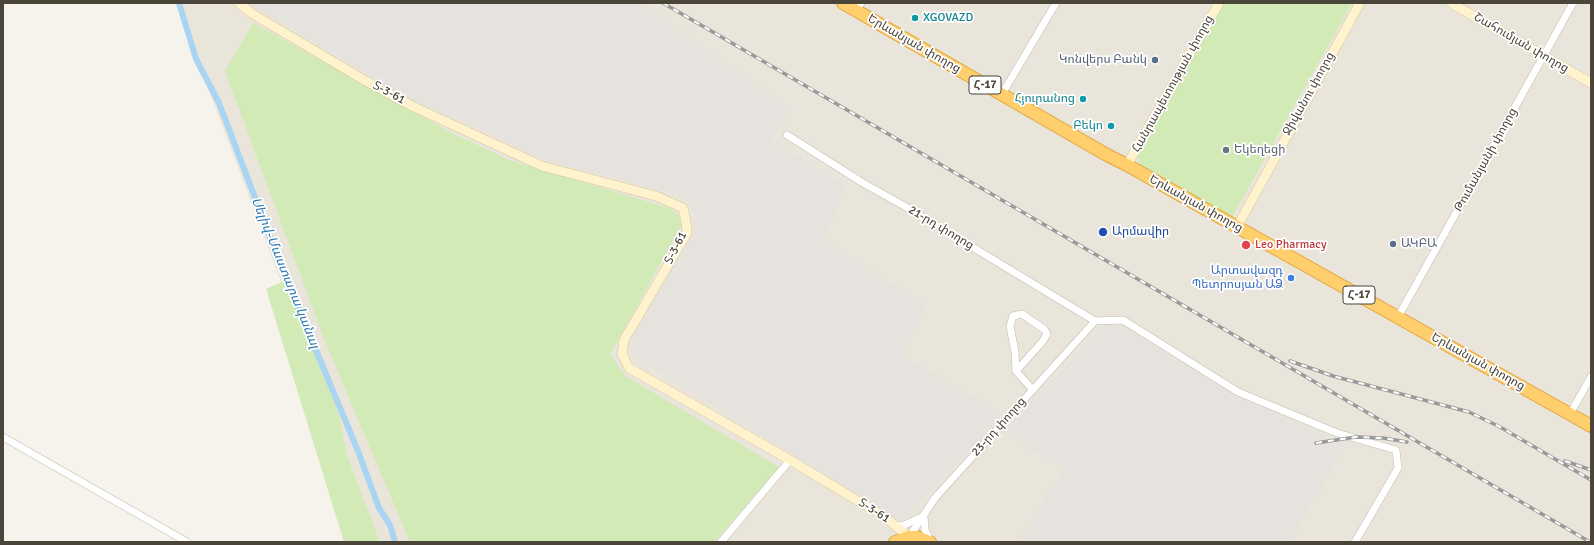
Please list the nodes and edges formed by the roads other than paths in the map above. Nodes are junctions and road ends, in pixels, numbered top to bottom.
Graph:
1 (239, 3) edge
2 (843, 3) edge
3 (1056, 3) edge
4 (1219, 3) edge
5 (1360, 3) edge
6 (1451, 3) edge
7 (1573, 3) edge
8 (1463, 6) edge
9 (859, 7) edge
10 (1544, 56) junction
11 (1591, 83) edge
12 (1002, 94) junction
13 (787, 134) dead end
14 (1127, 165) junction
15 (1237, 227) junction
16 (1398, 317) junction
17 (1095, 321) junction
18 (1016, 371) junction
19 (1591, 378) edge
20 (1033, 390) junction
21 (1570, 414) junction
22 (1591, 426) edge
23 (3, 436) edge
24 (790, 460) junction
25 (924, 516) junction
26 (894, 525) junction
27 (910, 540) edge
28 (187, 542) edge
29 (721, 542) edge
30 (891, 542) edge
31 (895, 542) edge
32 (930, 542) edge
33 (1355, 542) edge

1 - 24 street, Տ-3-61 / Տ-3-61
2 - 9 highway, Երևանյան փողոց / Հ-17
3 - 12 street
4 - 14 street, Հանրապետության փողոց
5 - 15 street, Ջիվանու փողոց
6 - 8 street, Շահումյան փողոց
7 - 10 street, Թումանյանի փողոց
8 - 10 street, Շահումյան փողոց
9 - 12 highway, Երևանյան փողոց / Հ-17
10 - 11 street, Շահումյան փողոց
10 - 16 street, Թումանյանի փողոց
12 - 14 highway, Երևանյան փողոց / Հ-17
13 - 17 street, 21-րդ փողոց
14 - 15 highway, Երևանյան փողոց / Հ-17
15 - 16 highway, Երևանյան փողոց / Հ-17
16 - 21 highway, Երևանյան փողոց / Հ-17
17 - 20 street, 23-րդ փողոց
17 - 33 street
18 - 18 street
18 - 20 street
19 - 21 street
20 - 25 street, 23-րդ փողոց
21 - 22 highway, Երևանյան փողոց / Հ-17
23 - 28 street
24 - 26 street, Տ-3-61 / Տ-3-61
24 - 29 street
25 - 26 street
25 - 27 street, 23-րդ փողոց
25 - 32 street
26 - 27 street, Տ-3-61 / Տ-3-61
26 - 30 street
27 - 31 highway
27 - 32 highway

